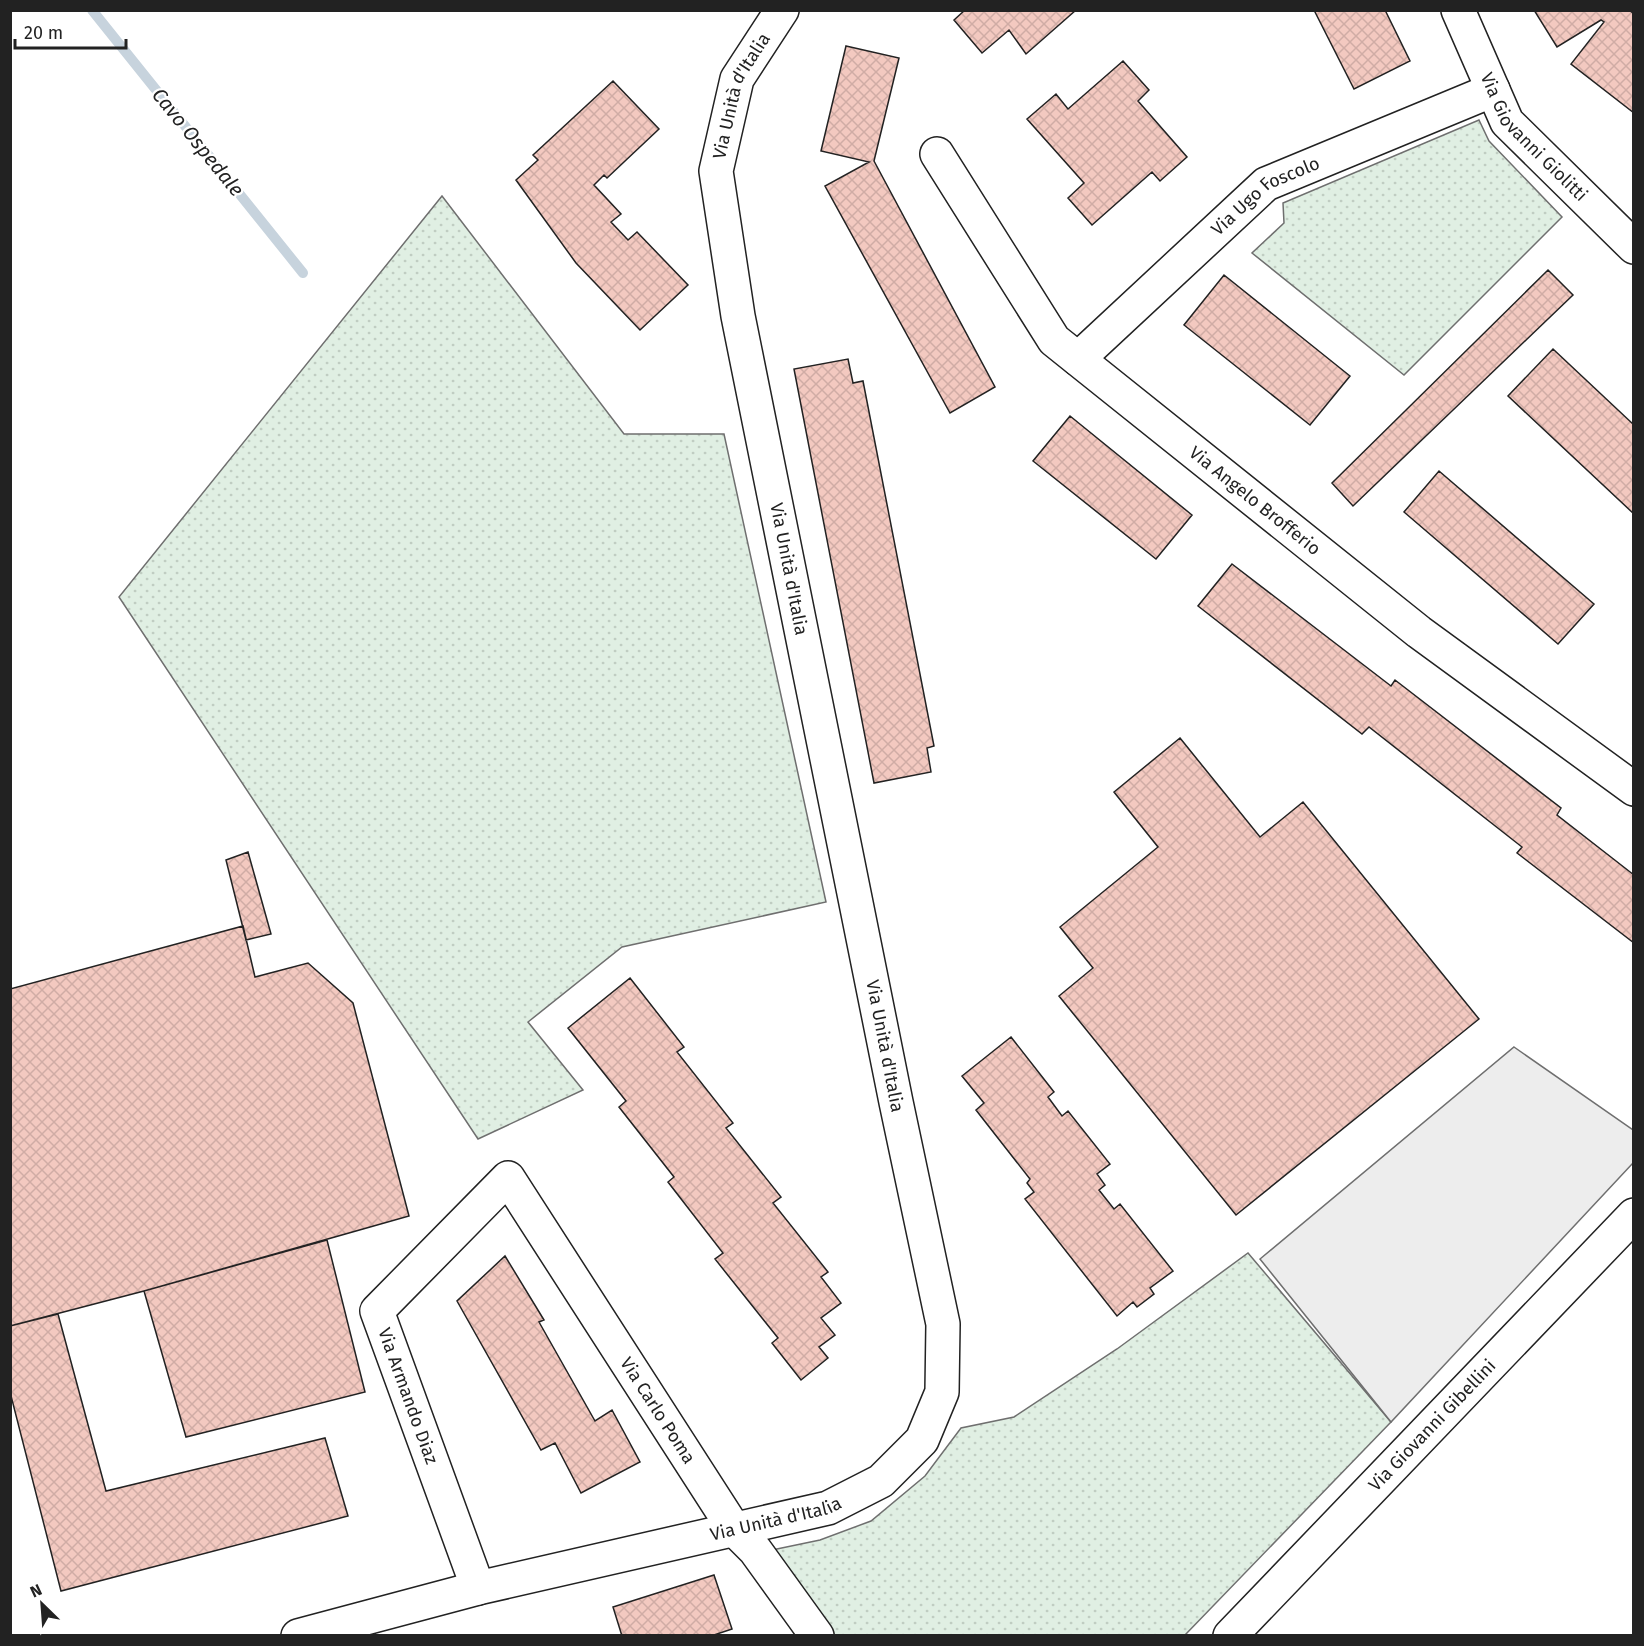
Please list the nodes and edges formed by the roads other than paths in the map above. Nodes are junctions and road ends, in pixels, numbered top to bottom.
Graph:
1 (782, 10) edge
2 (1458, 10) edge
3 (1493, 90) junction
4 (937, 154) dead end
5 (1634, 247) edge
6 (1078, 359) junction
7 (1634, 789) edge
8 (508, 1178) joint
9 (1634, 1215) edge
10 (734, 1529) junction
11 (478, 1588) junction
12 (353, 1629) edge
13 (298, 1635) edge
14 (817, 1635) edge
15 (1230, 1635) edge

1 - 10 street, Via Unità d'Italia
2 - 3 street, Via Giovanni Giolitti
3 - 5 street, Via Giovanni Giolitti
3 - 6 street, Via Ugo Foscolo
4 - 6 street, Via Angelo Brofferio
6 - 7 street, Via Angelo Brofferio
8 - 10 street, Via Carlo Poma
8 - 11 street, Via Armando Diaz
9 - 15 street, Via Giovanni Gibellini
10 - 11 street, Via Unità d'Italia
10 - 14 street, Via Carlo Poma
11 - 12 street, Via Unità d'Italia
12 - 13 street, Via Unità d'Italia

